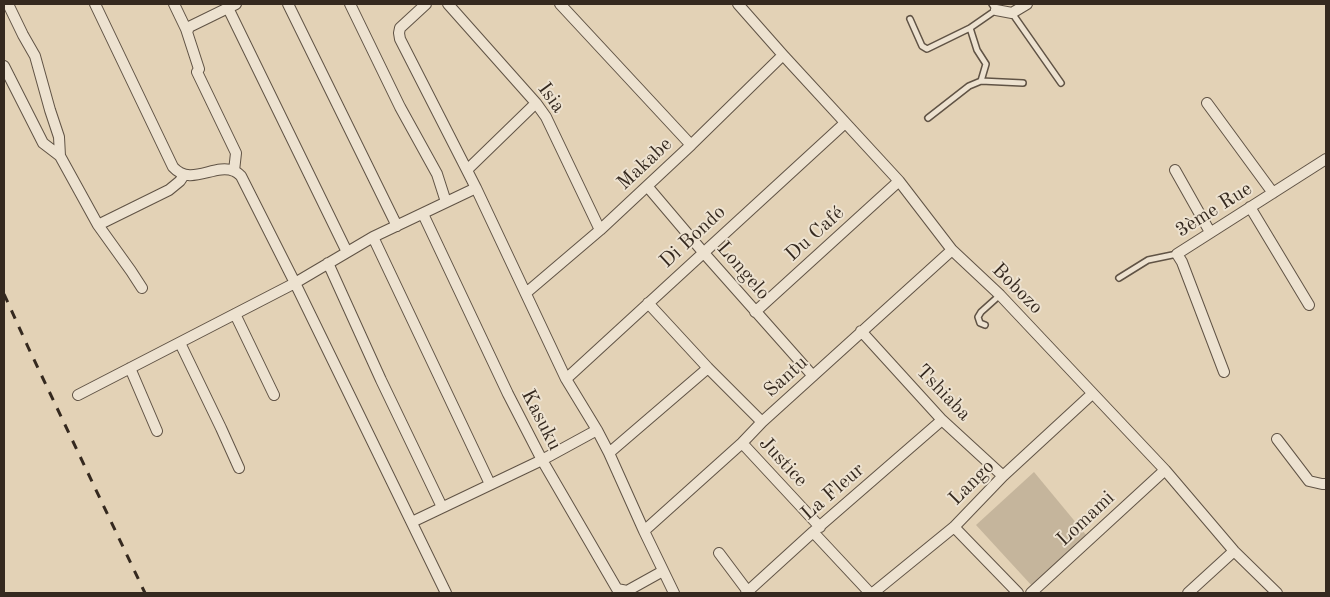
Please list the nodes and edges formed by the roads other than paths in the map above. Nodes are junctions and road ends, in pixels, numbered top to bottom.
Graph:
1 (8, 4) edge
2 (95, 4) edge
3 (174, 4) edge
4 (288, 4) edge
5 (350, 4) edge
6 (426, 4) edge
7 (448, 4) edge
8 (560, 4) edge
9 (738, 4) edge
10 (1027, 4) edge
11 (232, 6) edge
12 (994, 7) edge
13 (1012, 13) junction
14 (910, 19) dead end
15 (970, 28) junction
16 (187, 30) junction
17 (783, 55) junction
18 (4, 66) edge
19 (981, 81) junction
20 (1023, 83) dead end
21 (1061, 83) dead end
22 (536, 103) junction
23 (1207, 103) dead end
24 (928, 118) dead end
25 (845, 122) junction
26 (691, 145) junction
27 (60, 156) junction
28 (1326, 159) edge
29 (467, 170) junction
30 (1175, 170) dead end
31 (234, 171) junction
32 (184, 175) junction
33 (899, 181) junction
34 (647, 186) junction
35 (476, 188) junction
36 (1273, 193) junction
37 (446, 202) junction
38 (1250, 207) junction
39 (423, 214) junction
40 (98, 225) junction
41 (397, 226) junction
42 (600, 230) junction
43 (1210, 232) junction
44 (373, 237) junction
45 (952, 250) junction
46 (347, 252) junction
47 (703, 252) junction
48 (1177, 254) junction
49 (328, 263) junction
50 (1119, 278) dead end
51 (295, 283) junction
52 (142, 288) dead end
53 (526, 293) junction
54 (1000, 295) junction
55 (648, 303) junction
56 (1308, 304) dead end
57 (755, 312) junction
58 (235, 314) junction
59 (985, 325) dead end
60 (862, 331) junction
61 (180, 342) junction
62 (130, 368) junction
63 (708, 368) junction
64 (1224, 372) dead end
65 (813, 376) junction
66 (566, 379) junction
67 (1092, 394) junction
68 (78, 395) dead end
69 (274, 395) dead end
70 (942, 420) junction
71 (762, 422) junction
72 (597, 430) junction
73 (157, 431) dead end
74 (1277, 439) dead end
75 (742, 444) junction
76 (609, 453) junction
77 (542, 460) junction
78 (239, 468) dead end
79 (1164, 470) junction
80 (1003, 476) junction
81 (490, 484) junction
82 (1326, 484) edge
83 (442, 508) junction
84 (412, 522) junction
85 (954, 527) junction
86 (817, 530) junction
87 (644, 531) junction
88 (1234, 551) junction
89 (719, 553) dead end
90 (663, 571) junction
91 (446, 593) edge
92 (674, 593) edge
93 (748, 593) edge
94 (871, 593) edge
95 (1018, 593) edge
96 (1031, 593) edge
97 (1188, 593) edge
98 (1276, 593) edge

1 - 27 street
2 - 32 street
3 - 16 street
4 - 41 street
5 - 37 street
6 - 29 street
7 - 22 street, Isia
8 - 26 street
9 - 17 street, Bobozo
10 - 13 street
11 - 16 street
11 - 46 street
12 - 13 street
12 - 15 lane
13 - 21 lane
14 - 15 lane
15 - 19 lane
16 - 31 street
17 - 25 street, Bobozo
17 - 26 street, Makabe
18 - 27 street
19 - 20 lane
19 - 24 lane
22 - 29 street
22 - 42 street, Isia
23 - 36 street
25 - 33 street, Bobozo
25 - 47 street, Di Bondo
26 - 34 street, Makabe
27 - 40 street
28 - 36 street, 3ème Rue
29 - 35 street
30 - 43 street
31 - 32 street
31 - 51 street
32 - 40 street
33 - 45 street, Bobozo
33 - 57 street, Du Café
34 - 42 street, Makabe
34 - 47 street, Longelo
35 - 37 street
35 - 53 street
36 - 38 street, 3ème Rue
37 - 39 street
38 - 43 street, 3ème Rue
38 - 56 street
39 - 41 street
39 - 77 street, Kasuku
40 - 52 street
41 - 44 street
42 - 53 street, Makabe
43 - 48 street, 3ème Rue
44 - 46 street
44 - 81 street
45 - 54 street, Bobozo
45 - 60 street, Santu
46 - 49 street
47 - 55 street, Di Bondo
47 - 57 street, Longelo
48 - 50 lane
48 - 64 street, 3ème Rue
49 - 51 street
49 - 83 street
51 - 58 street
51 - 84 street
53 - 66 street
54 - 59 lane
54 - 67 street, Bobozo
55 - 63 street
55 - 66 street, Di Bondo
57 - 65 street, Longelo
58 - 61 street
58 - 69 street
60 - 65 street, Santu
60 - 70 street, Tshiaba
61 - 62 street
61 - 78 street
62 - 68 street
62 - 73 street
63 - 71 street
63 - 76 street
65 - 71 street, Santu
66 - 72 street
67 - 79 street, Bobozo
67 - 80 street, Lango
70 - 80 street, Tshiaba
70 - 86 street, La Fleur
71 - 75 street, Santu
72 - 76 street
72 - 77 street
74 - 82 street
75 - 86 street, Justice
75 - 87 street, Santu
76 - 87 street
77 - 81 street
77 - 90 street, Kasuku
79 - 88 street, Bobozo
79 - 96 street, Lomami
80 - 85 street, Lango
81 - 83 street
83 - 84 street
84 - 91 street
85 - 94 street, Lango
85 - 95 street
86 - 93 street, La Fleur
86 - 94 street, Justice
87 - 90 street
88 - 97 street
88 - 98 street, Bobozo
89 - 93 street, La Fleur
90 - 92 street

